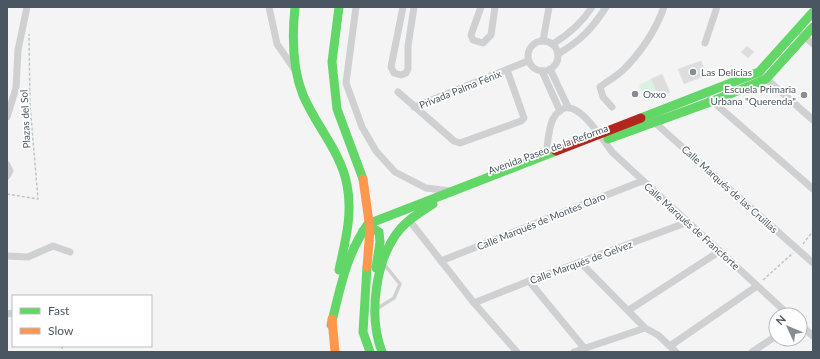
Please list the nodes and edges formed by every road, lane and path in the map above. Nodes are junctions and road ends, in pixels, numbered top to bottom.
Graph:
1 (27, 7) edge
2 (270, 7) edge
3 (295, 7) edge
4 (339, 7) edge
5 (346, 7) edge
6 (356, 7) edge
7 (403, 7) edge
8 (414, 7) edge
9 (481, 7) edge
10 (495, 7) edge
11 (550, 7) edge
12 (592, 7) edge
13 (606, 7) edge
14 (664, 7) edge
15 (717, 7) edge
16 (813, 12) edge
17 (813, 27) edge
18 (797, 30) junction
19 (29, 31) dead end
20 (804, 36) junction
21 (543, 40) junction
22 (334, 42) junction
23 (705, 43) dead end
24 (553, 44) junction
25 (813, 44) edge
26 (558, 54) junction
27 (528, 61) junction
28 (507, 70) junction
29 (546, 70) junction
30 (759, 72) junction
31 (297, 74) junction
32 (766, 79) junction
33 (398, 92) dead end
34 (704, 93) junction
35 (713, 101) junction
36 (568, 107) junction
37 (612, 107) dead end
38 (414, 108) junction
39 (560, 111) junction
40 (7, 118) edge
41 (651, 119) junction
42 (813, 120) edge
43 (601, 138) junction
44 (546, 155) junction
45 (8, 166) edge
46 (7, 176) edge
47 (642, 181) junction
48 (813, 189) edge
49 (452, 191) junction
50 (7, 194) edge
51 (409, 220) junction
52 (688, 222) junction
53 (813, 231) edge
54 (360, 234) junction
55 (798, 249) junction
56 (720, 251) junction
57 (70, 252) dead end
58 (7, 256) edge
59 (441, 261) junction
60 (382, 262) junction
61 (580, 262) junction
62 (813, 263) edge
63 (529, 281) junction
64 (757, 286) junction
65 (376, 287) junction
66 (474, 303) junction
67 (780, 307) edge
68 (376, 310) junction
69 (629, 310) junction
70 (331, 325) junction
71 (645, 328) junction
72 (768, 341) edge
73 (670, 346) junction
74 (585, 349) junction
75 (335, 352) edge
76 (370, 352) edge
77 (382, 352) edge
78 (517, 352) edge
79 (574, 352) edge
80 (676, 352) edge
81 (752, 352) edge

1 - 40 street
2 - 31 street
3 - 31 street
4 - 22 street
5 - 22 street
6 - 49 street
7 - 8 street
9 - 10 street
11 - 21 street
12 - 24 street
13 - 26 street
14 - 37 street
15 - 23 street
16 - 18 street, Avenida Paseo de la Reforma
17 - 20 street, Avenida Paseo de la Reforma
18 - 20 street
18 - 30 street, Avenida Paseo de la Reforma
19 - 50 path, Plazas del Sol
20 - 25 street
20 - 32 street, Avenida Paseo de la Reforma
21 - 24 street
21 - 27 street
22 - 76 street, bridge
24 - 26 street
26 - 29 street
27 - 28 street, Privada Palma Fénix
27 - 29 street
28 - 38 street, Privada Palma Fénix
28 - 38 street, Privada Palma Fénix
29 - 36 street
29 - 39 street
30 - 32 street
30 - 34 street, Avenida Paseo de la Reforma
31 - 70 street
32 - 35 street, Avenida Paseo de la Reforma
32 - 42 street
33 - 38 street, Privada Palma Fénix
34 - 35 street
34 - 41 street, Avenida Paseo de la Reforma
35 - 41 street, Avenida Paseo de la Reforma
35 - 48 street
36 - 39 street
36 - 43 street, Calle Marqués de Francforte
39 - 44 street
41 - 43 street, Avenida Paseo de la Reforma
41 - 55 street, Calle Marqués de las Cruillas
43 - 44 street, Avenida Paseo de la Reforma
43 - 47 street, Calle Marqués de Francforte
43 - 51 street, Avenida Paseo de la Reforma
44 - 49 street, Avenida Paseo de la Reforma
45 - 46 street
47 - 52 street, Calle Marqués de Francforte
47 - 59 street, Calle Marqués de Montes Claro
49 - 54 street, Avenida Paseo de la Reforma
51 - 59 street
51 - 60 street, Avenida Paseo de la Reforma
52 - 56 street, Calle Marqués de Francforte
52 - 61 street, Calle Marqués de Gelvez
53 - 55 path
54 - 65 street
54 - 70 street
55 - 62 street, Calle Marqués de las Cruillas
55 - 64 path
56 - 64 street, Calle Marqués de Francforte
56 - 69 street
57 - 58 street
59 - 66 street
60 - 65 street, Avenida Paseo de la Reforma
60 - 68 lane
61 - 63 street, Calle Marqués de Gelvez
61 - 69 street
63 - 66 street, Calle Marqués de Gelvez
63 - 74 street
64 - 67 street, Calle Marqués de Francforte
64 - 73 street
65 - 68 street, Avenida Paseo de la Reforma
66 - 78 street
68 - 77 street, Avenida Paseo de la Reforma
69 - 71 street
70 - 75 street
71 - 73 street
71 - 74 street
72 - 81 street
73 - 80 street
74 - 79 street

